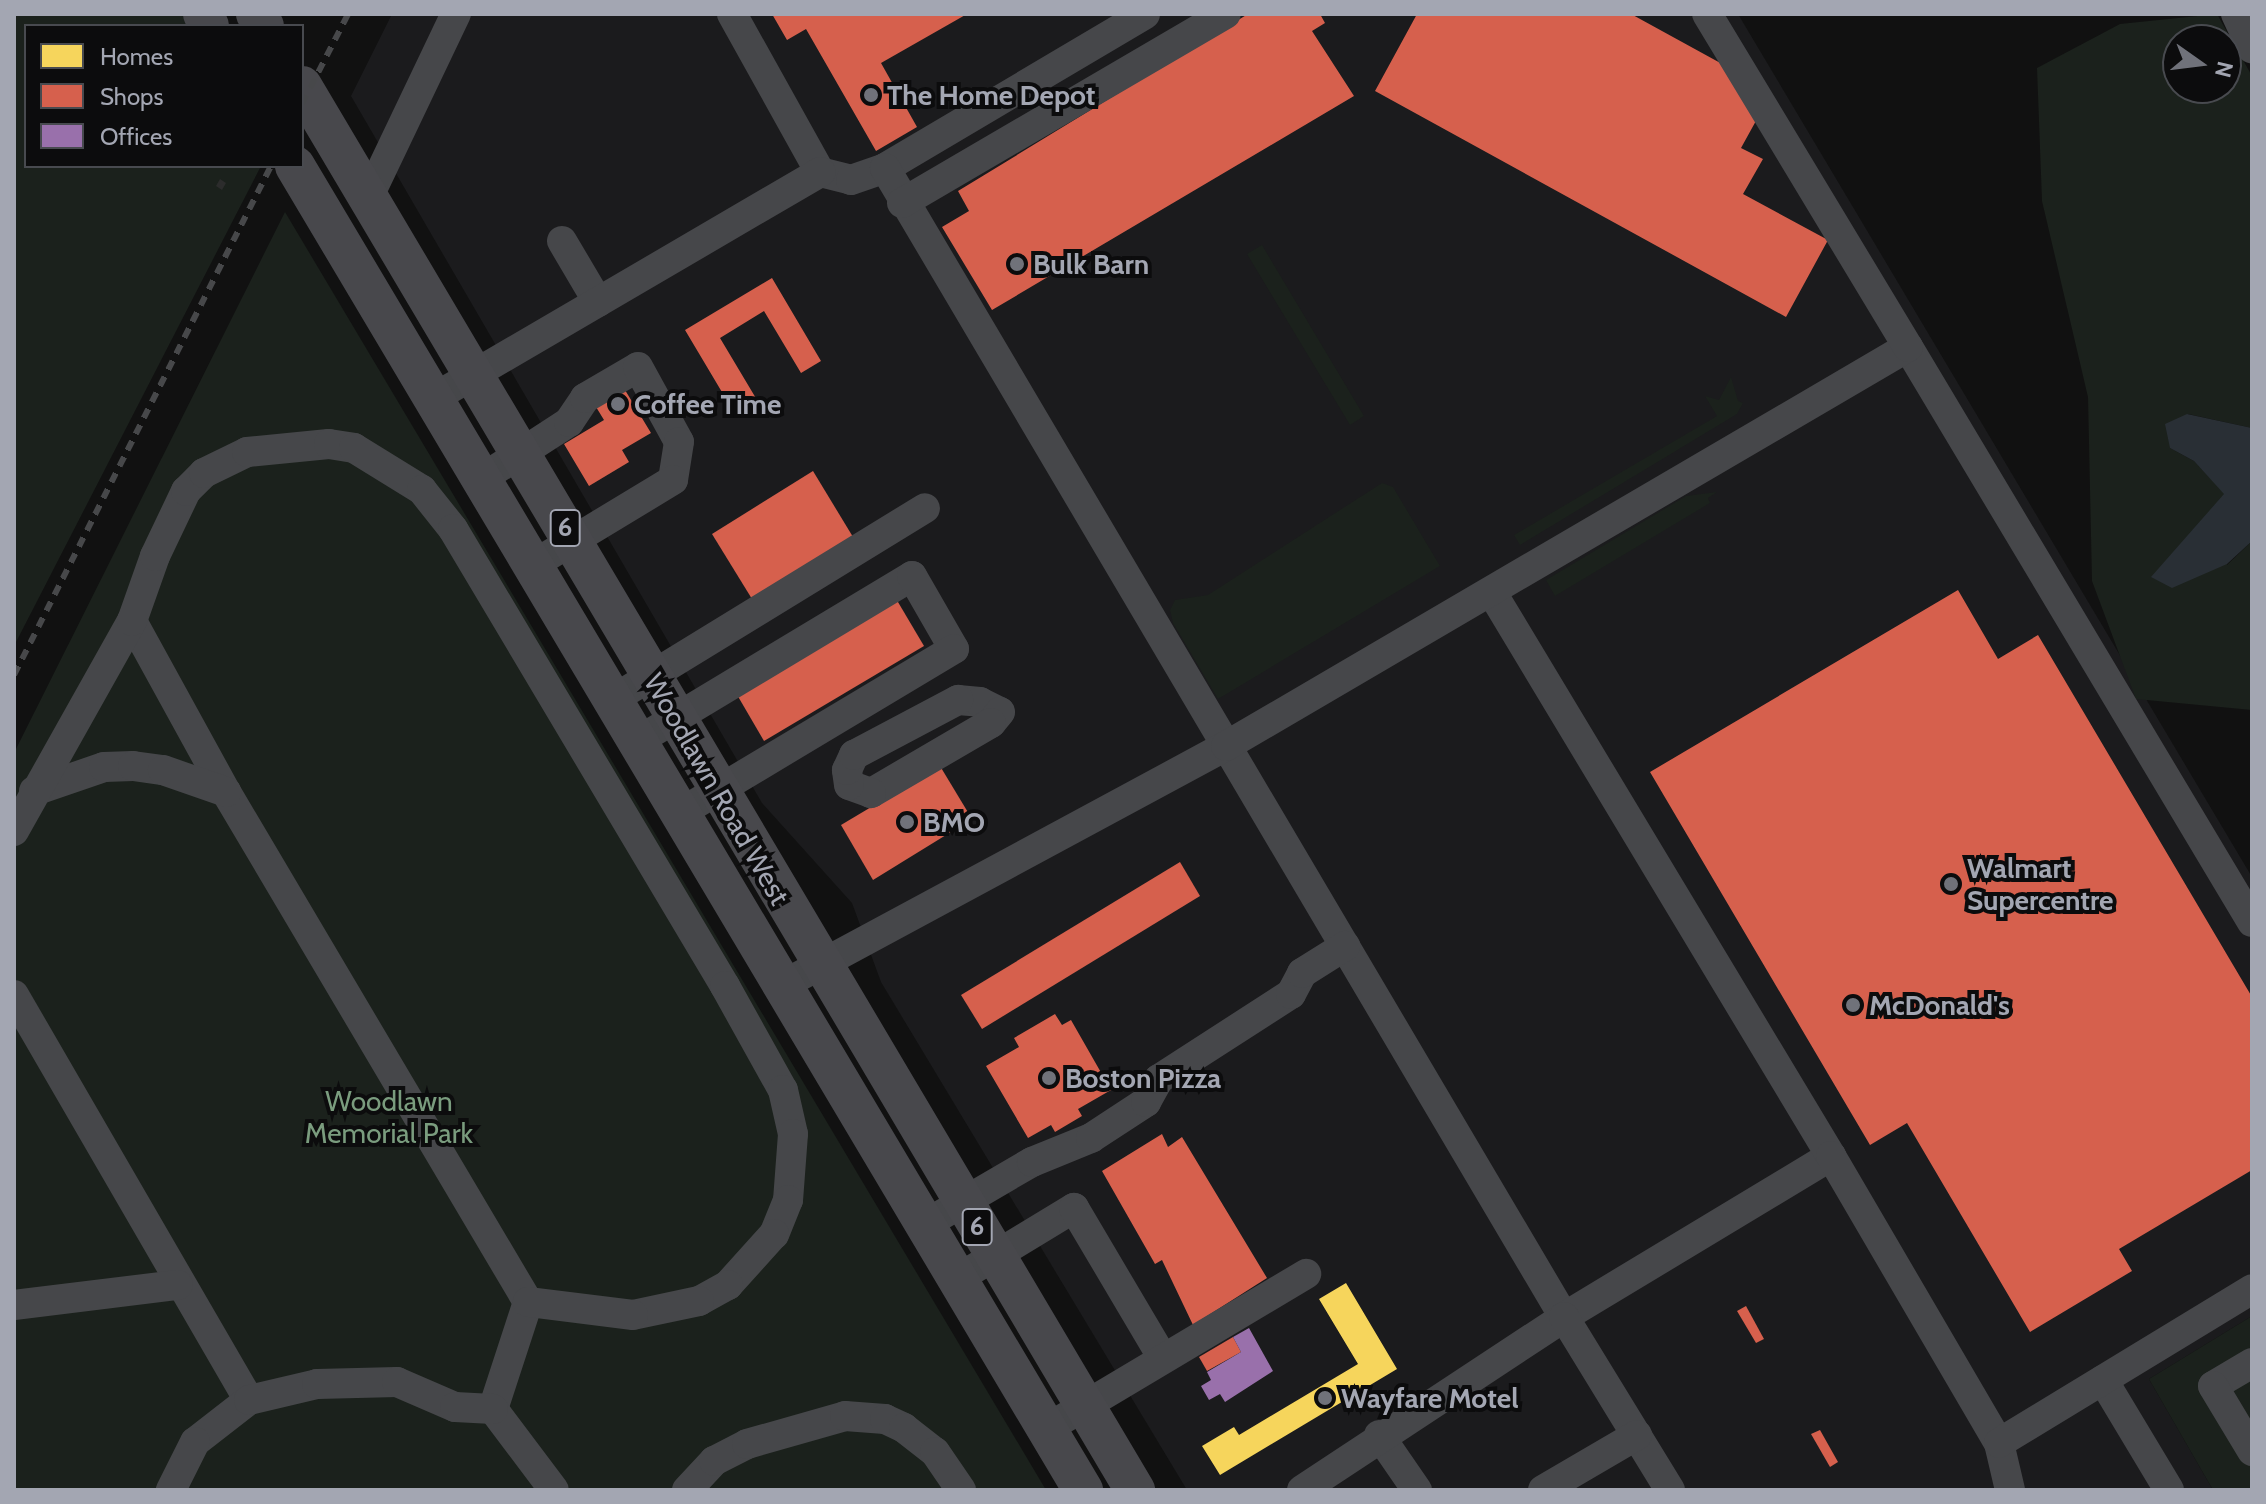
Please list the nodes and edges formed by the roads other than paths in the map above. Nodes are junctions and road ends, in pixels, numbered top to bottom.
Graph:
1 (456, 14) edge
2 (732, 14) edge
3 (1145, 14) edge
4 (1226, 14) edge
5 (1707, 14) edge
6 (2236, 14) edge
7 (2252, 49) edge
8 (304, 89) edge
9 (296, 168) edge
10 (885, 168) junction
11 (820, 172) junction
12 (369, 196) junction
13 (902, 203) junction
14 (562, 241) dead end
15 (598, 302) junction
16 (1908, 347) junction
17 (475, 375) junction
18 (432, 399) junction
19 (521, 454) junction
20 (481, 479) junction
21 (925, 508) dead end
22 (572, 541) junction
23 (531, 566) junction
24 (1491, 591) junction
25 (132, 621) junction
26 (650, 676) junction
27 (612, 700) junction
28 (675, 717) junction
29 (636, 742) junction
30 (1226, 746) junction
31 (716, 790) junction
32 (34, 791) junction
33 (226, 792) junction
34 (678, 814) junction
35 (14, 831) edge
36 (2252, 922) edge
37 (1345, 946) junction
38 (818, 963) junction
39 (781, 986) junction
40 (14, 995) edge
41 (1831, 1156) junction
42 (962, 1201) junction
43 (924, 1225) junction
44 (995, 1255) junction
45 (1306, 1274) dead end
46 (957, 1279) junction
47 (178, 1285) junction
48 (2252, 1289) edge
49 (528, 1302) junction
50 (14, 1305) edge
51 (1564, 1317) junction
52 (1162, 1357) junction
53 (2252, 1363) edge
54 (2103, 1380) junction
55 (249, 1400) junction
56 (1084, 1405) junction
57 (493, 1409) junction
58 (1046, 1429) junction
59 (1379, 1435) junction
60 (1637, 1435) junction
61 (1999, 1443) junction
62 (2252, 1451) edge
63 (171, 1490) edge
64 (554, 1490) edge
65 (687, 1490) edge
66 (961, 1490) edge
67 (1083, 1490) edge
68 (1135, 1490) edge
69 (1302, 1490) edge
70 (1417, 1490) edge
71 (1543, 1490) edge
72 (1670, 1490) edge
73 (2010, 1490) edge
74 (2169, 1490) edge

1 - 12 lane
2 - 11 lane
3 - 10 lane
4 - 13 lane
5 - 16 lane
6 - 7 lane
8 - 12 main road, Woodlawn Road West / 6
9 - 18 main road, Woodlawn Road West / 6
10 - 11 lane
10 - 13 lane
11 - 15 lane
12 - 17 main road, Woodlawn Road West / 6
13 - 30 lane
14 - 15 lane
15 - 17 lane
16 - 24 lane
16 - 36 lane
17 - 18 lane
17 - 19 main road, Woodlawn Road West / 6
18 - 20 main road, Woodlawn Road West / 6
19 - 20 lane
19 - 22 main road, Woodlawn Road West / 6
19 - 22 lane
20 - 23 main road, Woodlawn Road West / 6
21 - 26 lane
22 - 23 lane
22 - 26 main road, Woodlawn Road West / 6
23 - 27 main road, Woodlawn Road West / 6
24 - 30 lane
24 - 41 lane
25 - 32 lane
25 - 33 lane
25 - 49 lane
26 - 27 lane
26 - 28 main road, Woodlawn Road West / 6
27 - 29 main road, Woodlawn Road West / 6
28 - 29 lane
28 - 31 main road, Woodlawn Road West / 6
28 - 31 lane
29 - 34 main road, Woodlawn Road West / 6
30 - 37 lane
30 - 38 lane
31 - 34 lane
31 - 38 main road, Woodlawn Road West / 6
32 - 33 lane
32 - 35 lane
33 - 49 lane
34 - 39 main road, Woodlawn Road West / 6
37 - 42 lane
37 - 51 lane
38 - 39 lane
38 - 42 main road, Woodlawn Road West / 6
39 - 43 main road, Woodlawn Road West / 6
40 - 47 lane
41 - 51 lane
41 - 61 lane
42 - 43 lane
42 - 44 main road, Woodlawn Road West / 6
43 - 46 main road, Woodlawn Road West / 6
44 - 46 lane
44 - 52 lane
44 - 56 main road, Woodlawn Road West / 6
45 - 52 lane
46 - 58 main road, Woodlawn Road West / 6
47 - 50 lane
47 - 55 lane
48 - 54 lane
49 - 57 lane
51 - 59 lane
51 - 60 lane
52 - 56 lane
53 - 62 lane
54 - 61 lane
54 - 74 lane
55 - 57 lane
55 - 63 lane
56 - 58 lane
56 - 68 main road, Woodlawn Road West / 6
57 - 64 lane
58 - 67 main road, Woodlawn Road West / 6
59 - 69 lane
59 - 70 lane
60 - 71 lane
60 - 72 lane
61 - 73 lane
65 - 66 lane

